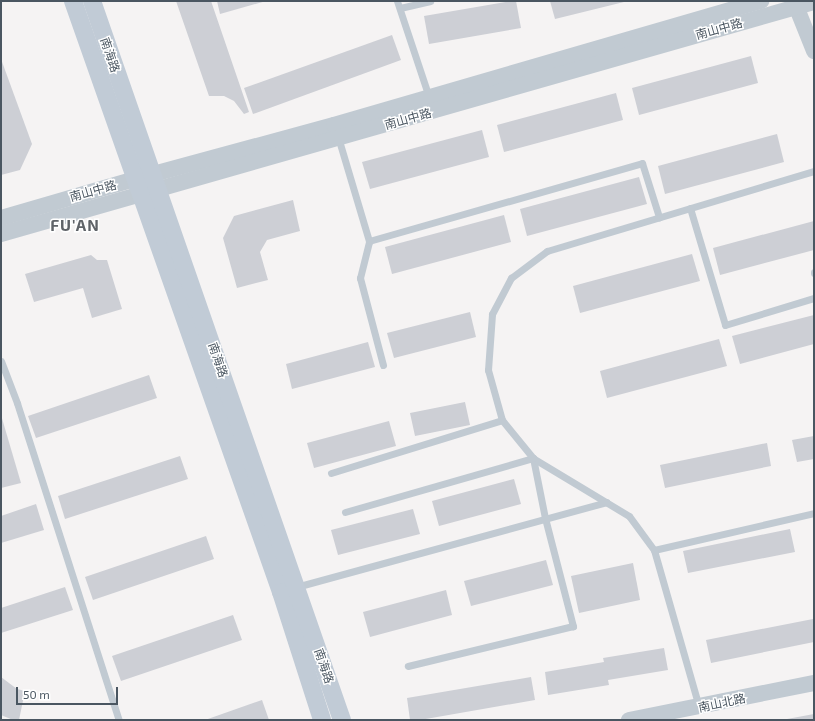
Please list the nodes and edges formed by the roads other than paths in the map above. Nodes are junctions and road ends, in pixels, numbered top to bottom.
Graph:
1 (73, 1) edge
2 (92, 1) edge
3 (430, 1) edge
4 (761, 1) edge
5 (813, 3) edge
6 (399, 4) edge
7 (795, 4) edge
8 (814, 51) edge
9 (429, 97) junction
10 (336, 132) junction
11 (814, 171) edge
12 (155, 182) junction
13 (138, 187) junction
14 (690, 208) junction
15 (659, 217) junction
16 (1, 218) edge
17 (1, 234) edge
18 (369, 241) junction
19 (814, 298) edge
20 (1, 361) edge
21 (383, 365) dead end
22 (502, 420) junction
23 (533, 458) junction
24 (331, 473) dead end
25 (607, 502) junction
26 (345, 512) dead end
27 (814, 513) edge
28 (545, 518) junction
29 (654, 550) junction
30 (289, 589) junction
31 (408, 666) dead end
32 (814, 683) edge
33 (699, 707) junction
34 (119, 720) edge
35 (322, 720) edge
36 (342, 720) edge
37 (629, 720) edge

1 - 13 main road, 南海路
2 - 12 main road, 南海路
3 - 6 lane
4 - 9 street, 南山中路
5 - 7 street, 南山中路
6 - 9 lane
7 - 8 street
7 - 10 street, 南山中路
9 - 10 street, 南山中路
10 - 12 street, 南山中路
10 - 18 lane
11 - 14 lane
12 - 13 street, 南山中路
12 - 30 main road, 南海路
13 - 16 street, 南山中路
13 - 17 street, 南山中路
13 - 30 main road, 南海路
14 - 15 lane
14 - 19 lane
15 - 18 lane
15 - 22 lane
18 - 21 lane
20 - 34 lane
22 - 23 lane
22 - 24 lane
23 - 25 lane
23 - 26 lane
23 - 28 lane
25 - 28 lane
25 - 29 lane
27 - 29 lane
28 - 30 lane
28 - 31 lane
29 - 33 lane
30 - 35 main road, 南海路
30 - 36 main road, 南海路
32 - 33 street, 南山北路
33 - 37 street, 南山北路

